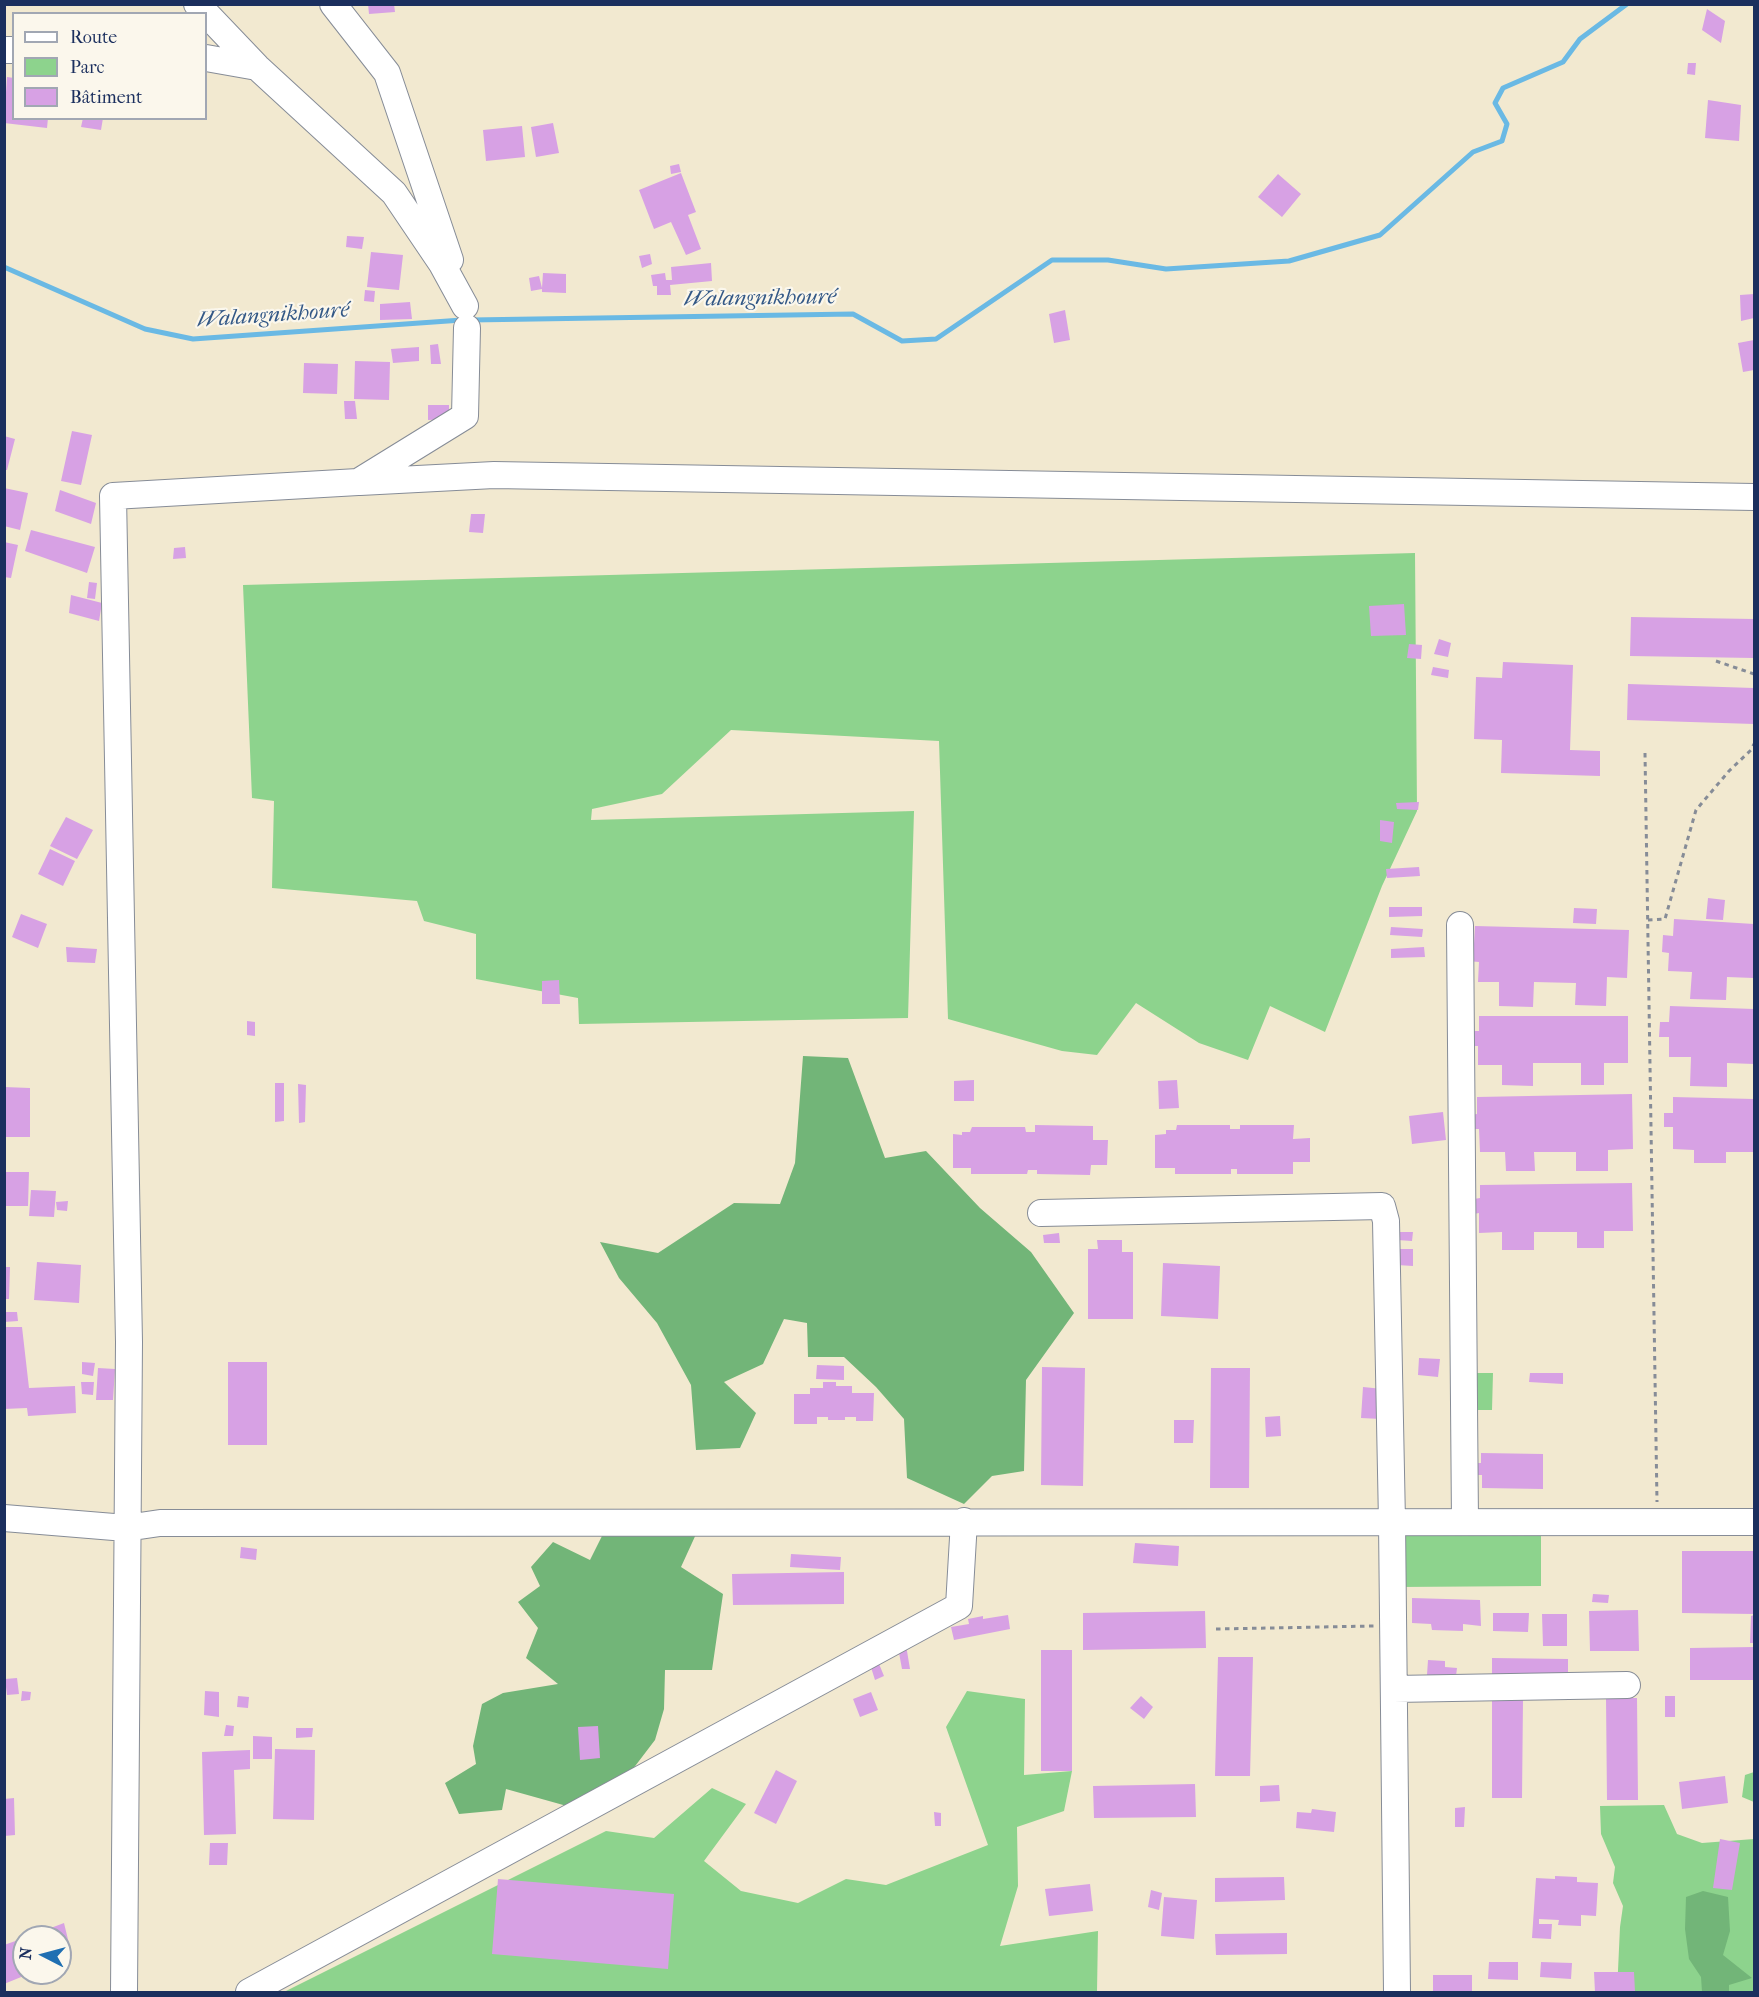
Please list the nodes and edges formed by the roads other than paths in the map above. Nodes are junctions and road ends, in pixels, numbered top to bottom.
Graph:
1 (333, 4) edge
2 (207, 15) edge
3 (207, 58) edge
4 (256, 67) junction
5 (467, 328) dead end
6 (358, 482) junction
7 (1755, 497) edge
8 (1460, 925) dead end
9 (1041, 1213) dead end
10 (4, 1518) edge
11 (964, 1521) junction
12 (1392, 1522) junction
13 (1465, 1522) junction
14 (1755, 1522) edge
15 (126, 1527) junction
16 (1627, 1685) dead end
17 (1394, 1689) junction
18 (124, 1992) edge
19 (249, 1992) edge
20 (1397, 1992) edge

1 - 4 street
2 - 4 street
3 - 4 street
5 - 6 street
6 - 7 street
6 - 15 street
8 - 13 street
9 - 12 street
10 - 15 street
11 - 12 street
11 - 15 street
11 - 19 street
12 - 13 street
12 - 17 street
13 - 14 street
15 - 18 street
16 - 17 street
17 - 20 street

